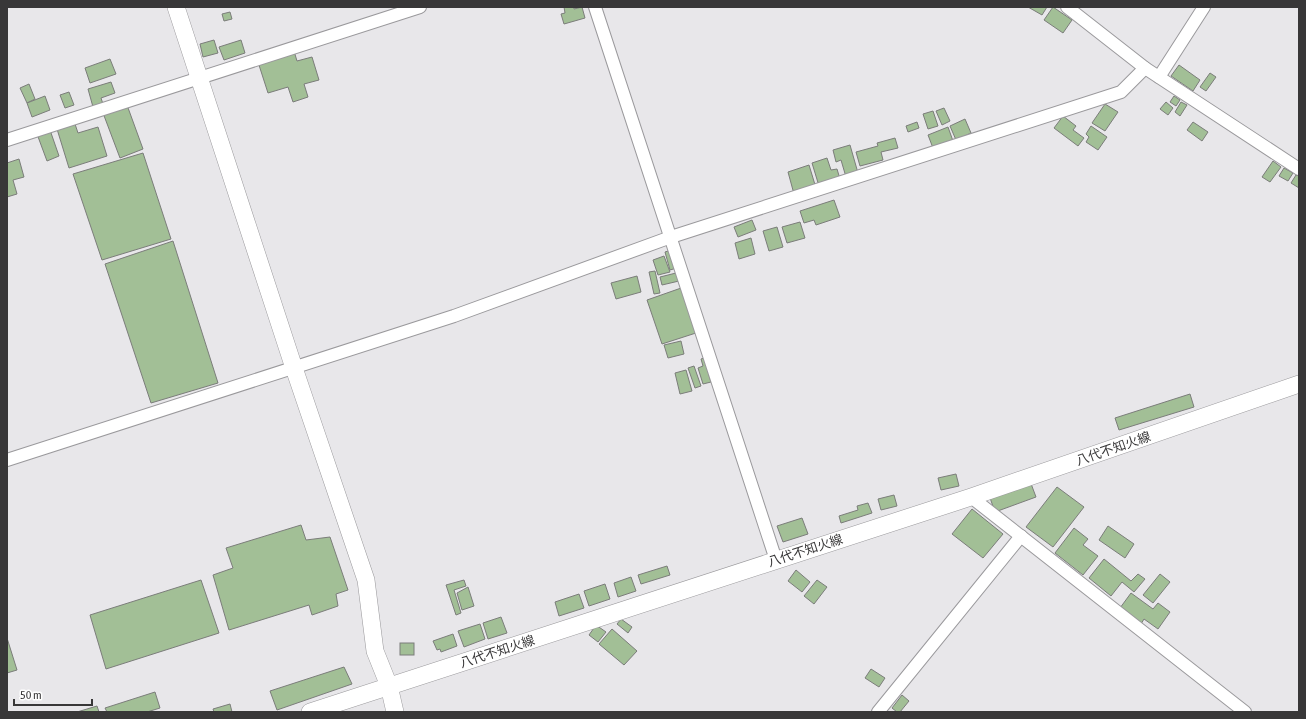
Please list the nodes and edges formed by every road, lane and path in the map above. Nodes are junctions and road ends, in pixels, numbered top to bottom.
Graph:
1 (176, 7) edge
2 (420, 7) edge
3 (595, 7) edge
4 (1067, 7) edge
5 (1204, 7) edge
6 (1145, 68) junction
7 (200, 77) junction
8 (1159, 77) junction
9 (7, 140) edge
10 (1299, 169) edge
11 (671, 237) junction
12 (294, 368) junction
13 (1299, 384) edge
14 (7, 460) edge
15 (971, 496) junction
16 (1021, 536) junction
17 (776, 560) junction
18 (389, 686) junction
19 (310, 712) edge
20 (395, 712) edge
21 (878, 712) edge
22 (1245, 712) edge

1 - 7 main road
2 - 7 street
3 - 11 street
4 - 6 street
5 - 8 street
6 - 8 street
6 - 11 street
7 - 9 street
7 - 12 main road
8 - 10 street
11 - 12 street
11 - 17 street
12 - 14 street
12 - 18 main road
13 - 15 main road, 八代不知火線
15 - 16 street
15 - 17 main road, 八代不知火線
16 - 21 street
16 - 22 street
17 - 18 main road, 八代不知火線
18 - 19 main road, 八代不知火線
18 - 20 main road

